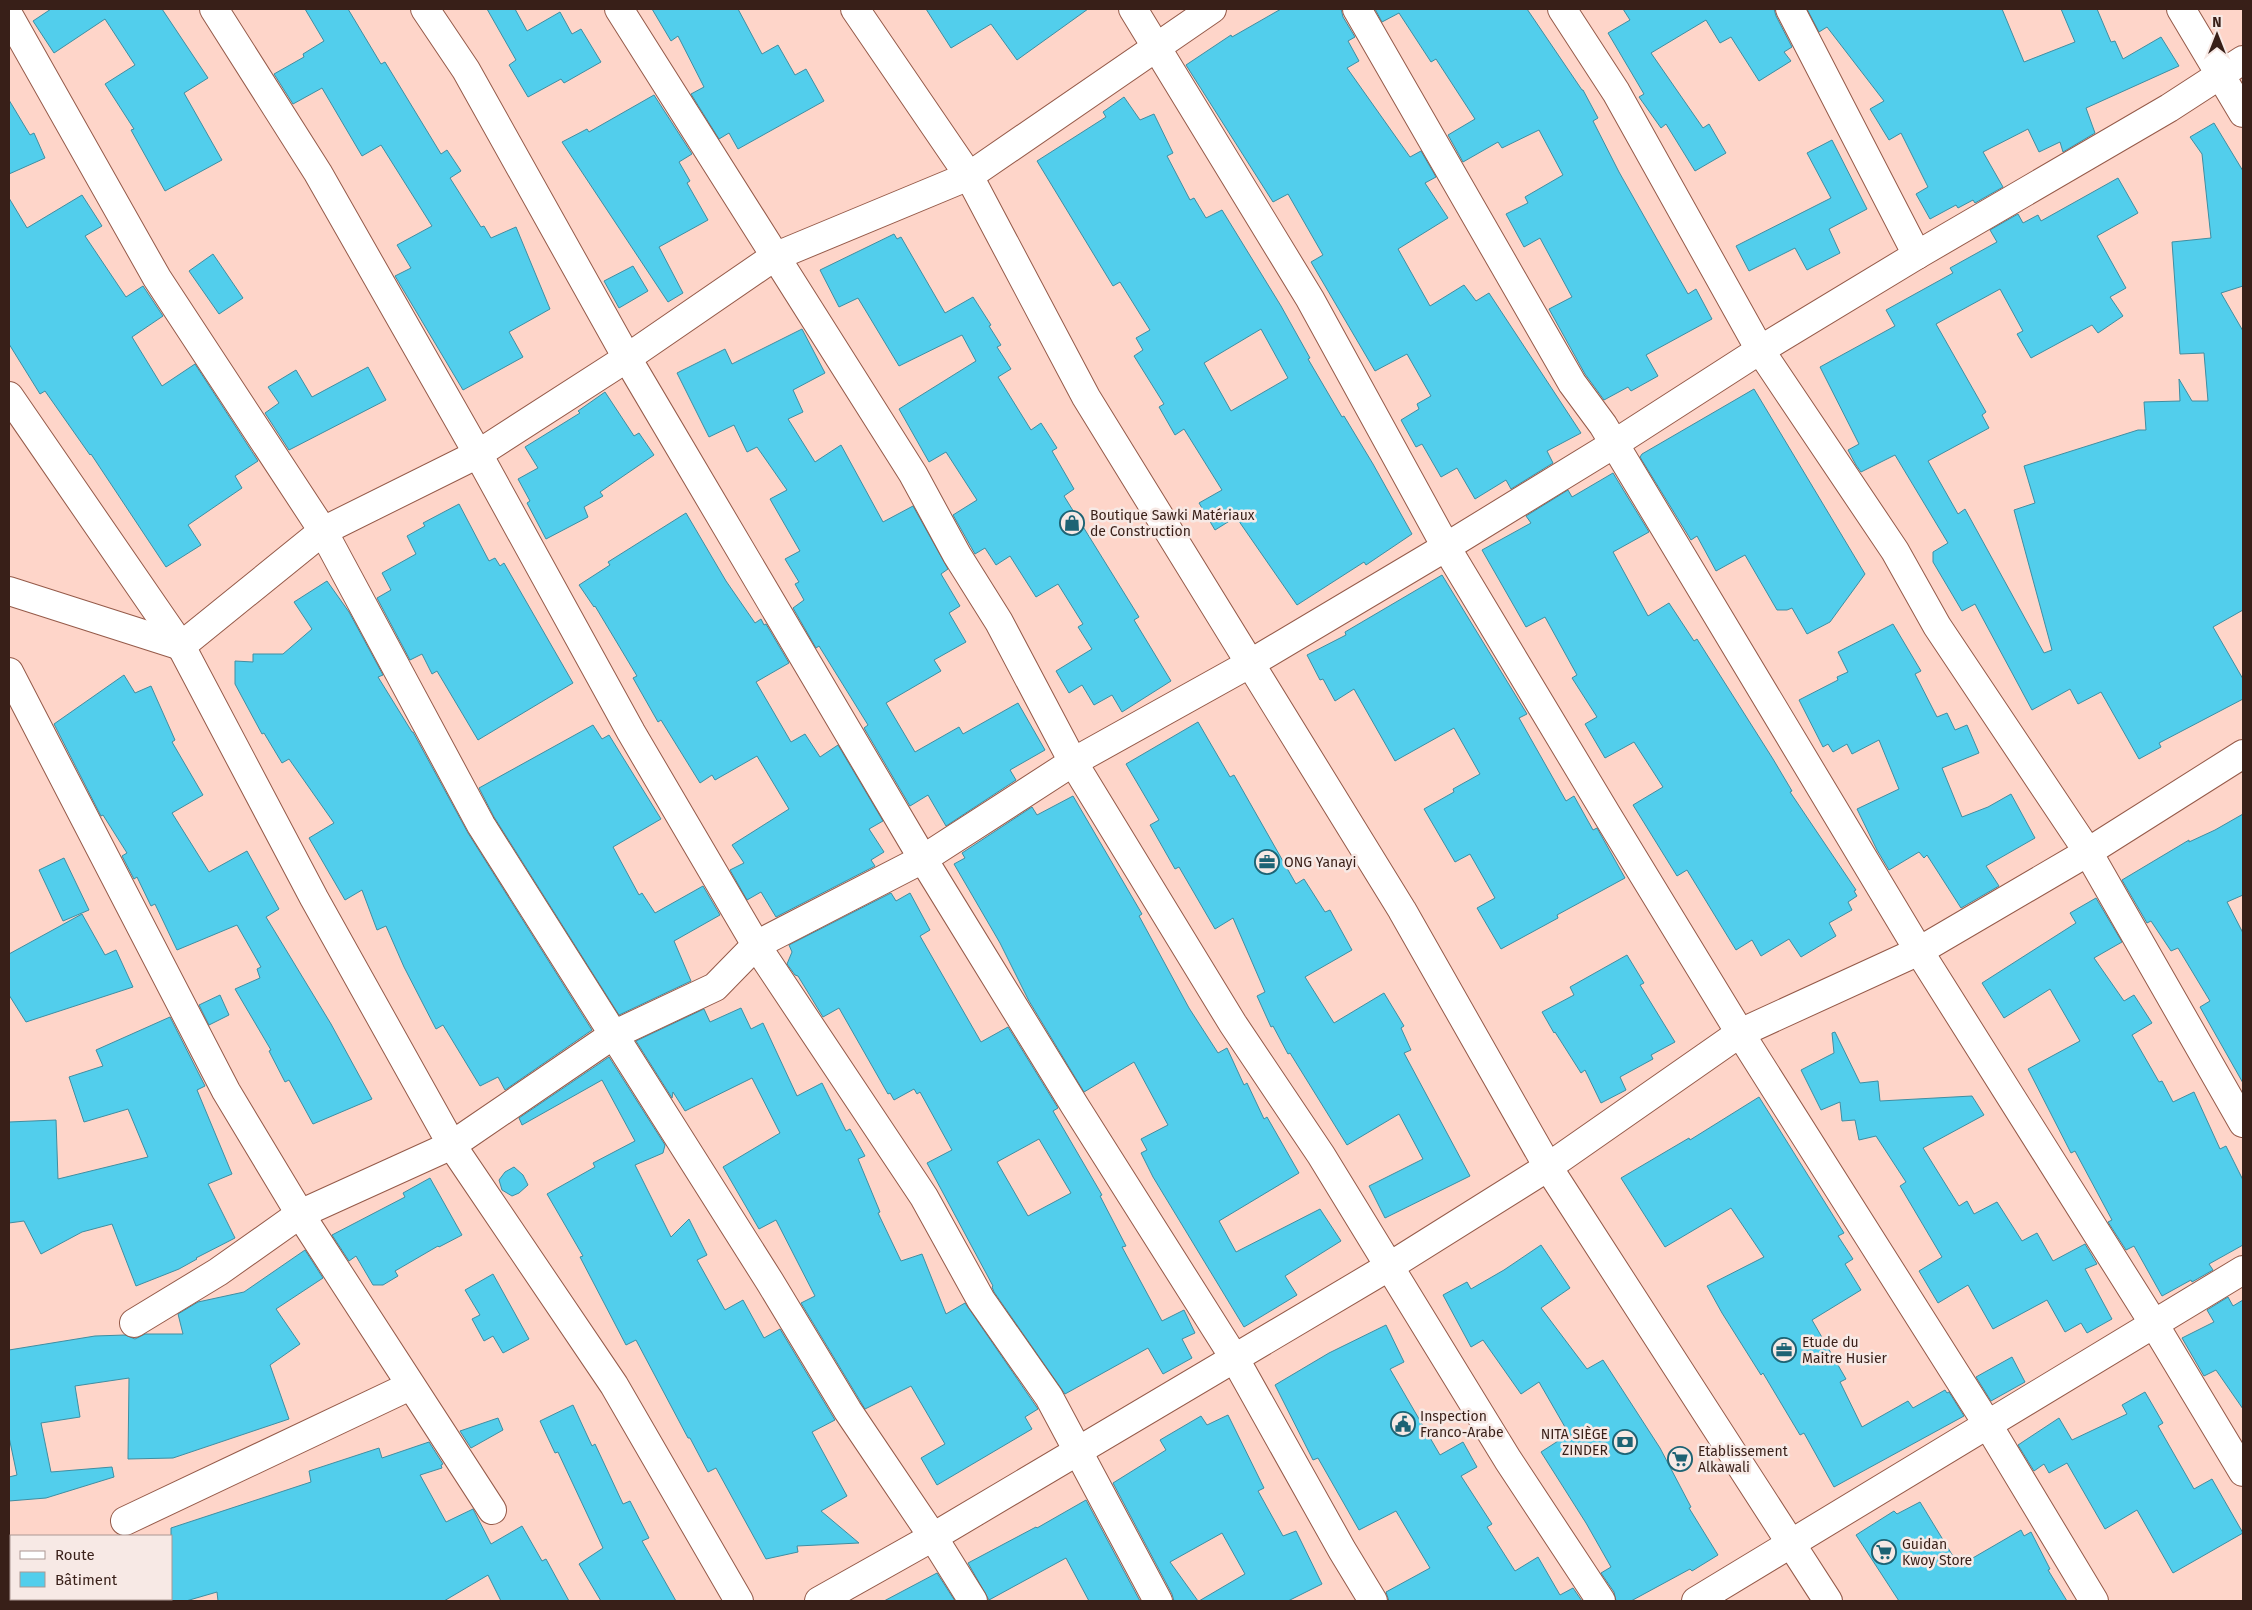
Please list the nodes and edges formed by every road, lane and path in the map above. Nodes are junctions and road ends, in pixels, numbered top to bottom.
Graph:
1 (214, 9) edge
2 (425, 9) edge
3 (618, 9) edge
4 (855, 9) edge
5 (1133, 9) edge
6 (1212, 9) edge
7 (1357, 9) edge
8 (1562, 9) edge
9 (1790, 9) edge
10 (2181, 9) edge
11 (14, 17) edge
12 (1156, 45) junction
13 (2232, 67) edge
14 (2243, 113) edge
15 (969, 176) junction
16 (1917, 255) junction
17 (774, 257) junction
18 (1760, 350) junction
19 (627, 358) junction
20 (9, 396) edge
21 (1614, 444) junction
22 (478, 454) junction
23 (323, 531) junction
24 (1446, 547) junction
25 (9, 591) edge
26 (181, 646) junction
27 (1251, 663) junction
28 (9, 672) edge
29 (2243, 754) edge
30 (1073, 762) junction
31 (2088, 852) junction
32 (923, 859) junction
33 (756, 945) junction
34 (1919, 952) junction
35 (1740, 1033) junction
36 (614, 1035) junction
37 (2243, 1123) edge
38 (452, 1145) junction
39 (1548, 1167) junction
40 (300, 1214) junction
41 (1390, 1266) junction
42 (2243, 1270) edge
43 (134, 1323) dead end
44 (2154, 1324) junction
45 (1235, 1359) junction
46 (410, 1386) junction
47 (1988, 1425) junction
48 (1077, 1450) junction
49 (2243, 1472) edge
50 (492, 1510) dead end
51 (125, 1521) dead end
52 (933, 1537) junction
53 (1791, 1544) junction
54 (739, 1601) edge
55 (819, 1601) edge
56 (973, 1601) edge
57 (1158, 1601) edge
58 (1374, 1601) edge
59 (1601, 1601) edge
60 (1696, 1601) edge
61 (1828, 1601) edge
62 (2094, 1601) edge

1 - 22 street
2 - 19 street
3 - 17 street
4 - 15 street
5 - 12 street
6 - 12 street
7 - 21 street
8 - 18 street
9 - 16 street
10 - 13 street
11 - 23 street
12 - 15 street
12 - 24 street
13 - 14 street
13 - 16 street
15 - 17 street
15 - 27 street
16 - 18 street
17 - 19 street
17 - 30 street
18 - 21 street
18 - 31 street
19 - 22 street
19 - 32 street
20 - 26 street
21 - 24 street
21 - 34 street
22 - 23 street
22 - 33 street
23 - 26 street
23 - 36 street
24 - 27 street
24 - 35 street
25 - 26 street
26 - 38 street
27 - 30 street
27 - 39 street
28 - 40 street
29 - 31 street
30 - 32 street
30 - 41 street
31 - 34 street
31 - 37 street
32 - 33 street
32 - 45 street
33 - 36 street
33 - 48 street
34 - 35 street
34 - 44 street
35 - 39 street
35 - 47 street
36 - 38 street
36 - 52 street
38 - 40 street
38 - 54 street
39 - 41 street
39 - 53 street
40 - 43 street
40 - 46 street
41 - 45 street
41 - 59 street
42 - 44 street
44 - 47 street
44 - 49 street
45 - 48 street
45 - 58 street
46 - 50 street
46 - 51 street
47 - 53 street
47 - 62 street
48 - 52 street
48 - 57 street
52 - 55 street
52 - 56 street
53 - 60 street
53 - 61 street

